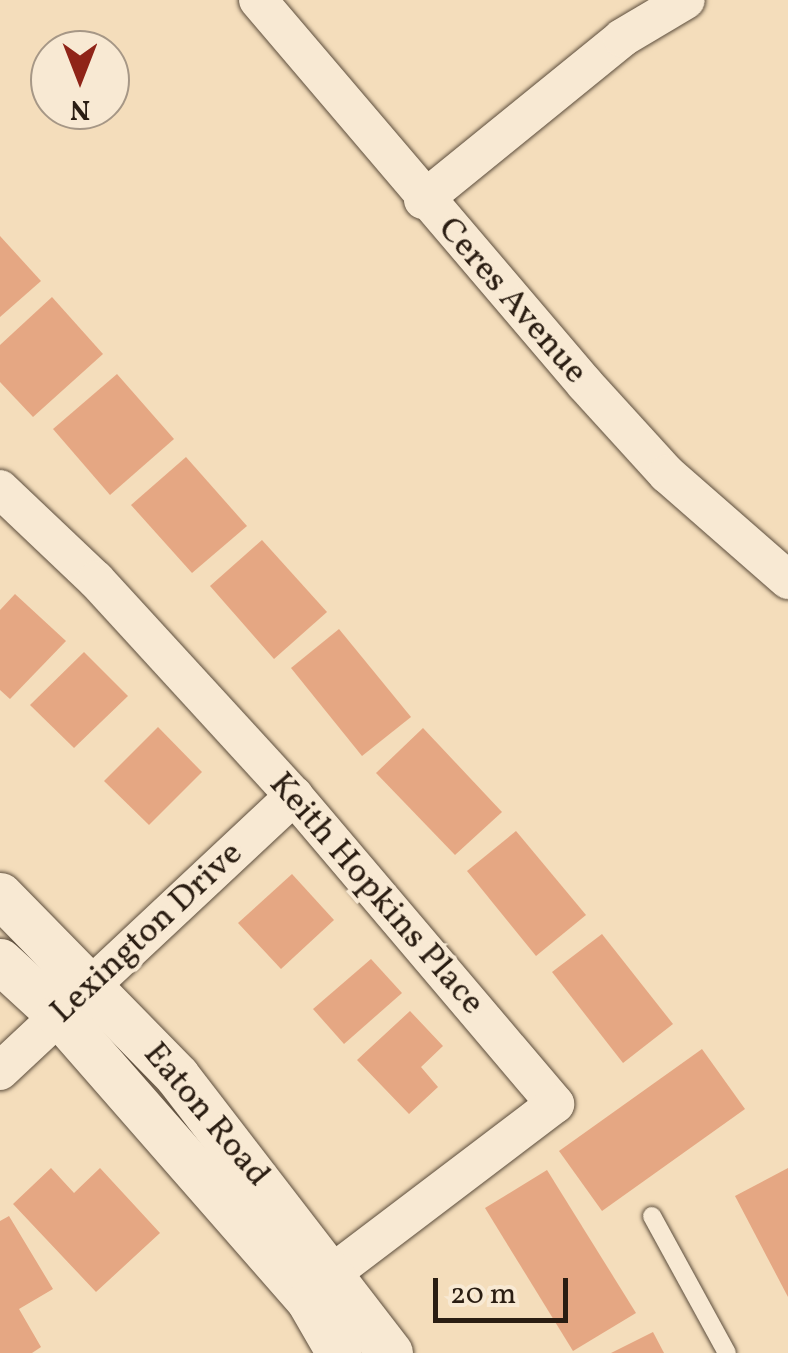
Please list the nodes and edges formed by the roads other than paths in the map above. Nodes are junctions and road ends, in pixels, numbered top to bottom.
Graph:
1 (258, 0) edge
2 (686, 0) edge
3 (422, 200) junction
4 (0, 488) edge
5 (788, 580) edge
6 (294, 796) junction
7 (0, 895) edge
8 (0, 961) edge
9 (92, 984) junction
10 (59, 1015) junction
11 (0, 1071) edge
12 (652, 1216) dead end
13 (334, 1272) junction
14 (339, 1353) edge
15 (390, 1353) edge
16 (726, 1353) edge

1 - 3 street, Ceres Avenue
2 - 3 street
3 - 5 street, Ceres Avenue
4 - 6 street, Keith Hopkins Place
6 - 9 street, Lexington Drive
6 - 13 street, Keith Hopkins Place
7 - 9 street, Eaton Road
8 - 10 street
9 - 10 street, Lexington Drive
9 - 13 street, Eaton Road
10 - 11 street, Lexington Drive
10 - 14 street
12 - 16 lane
13 - 15 street, Eaton Road

